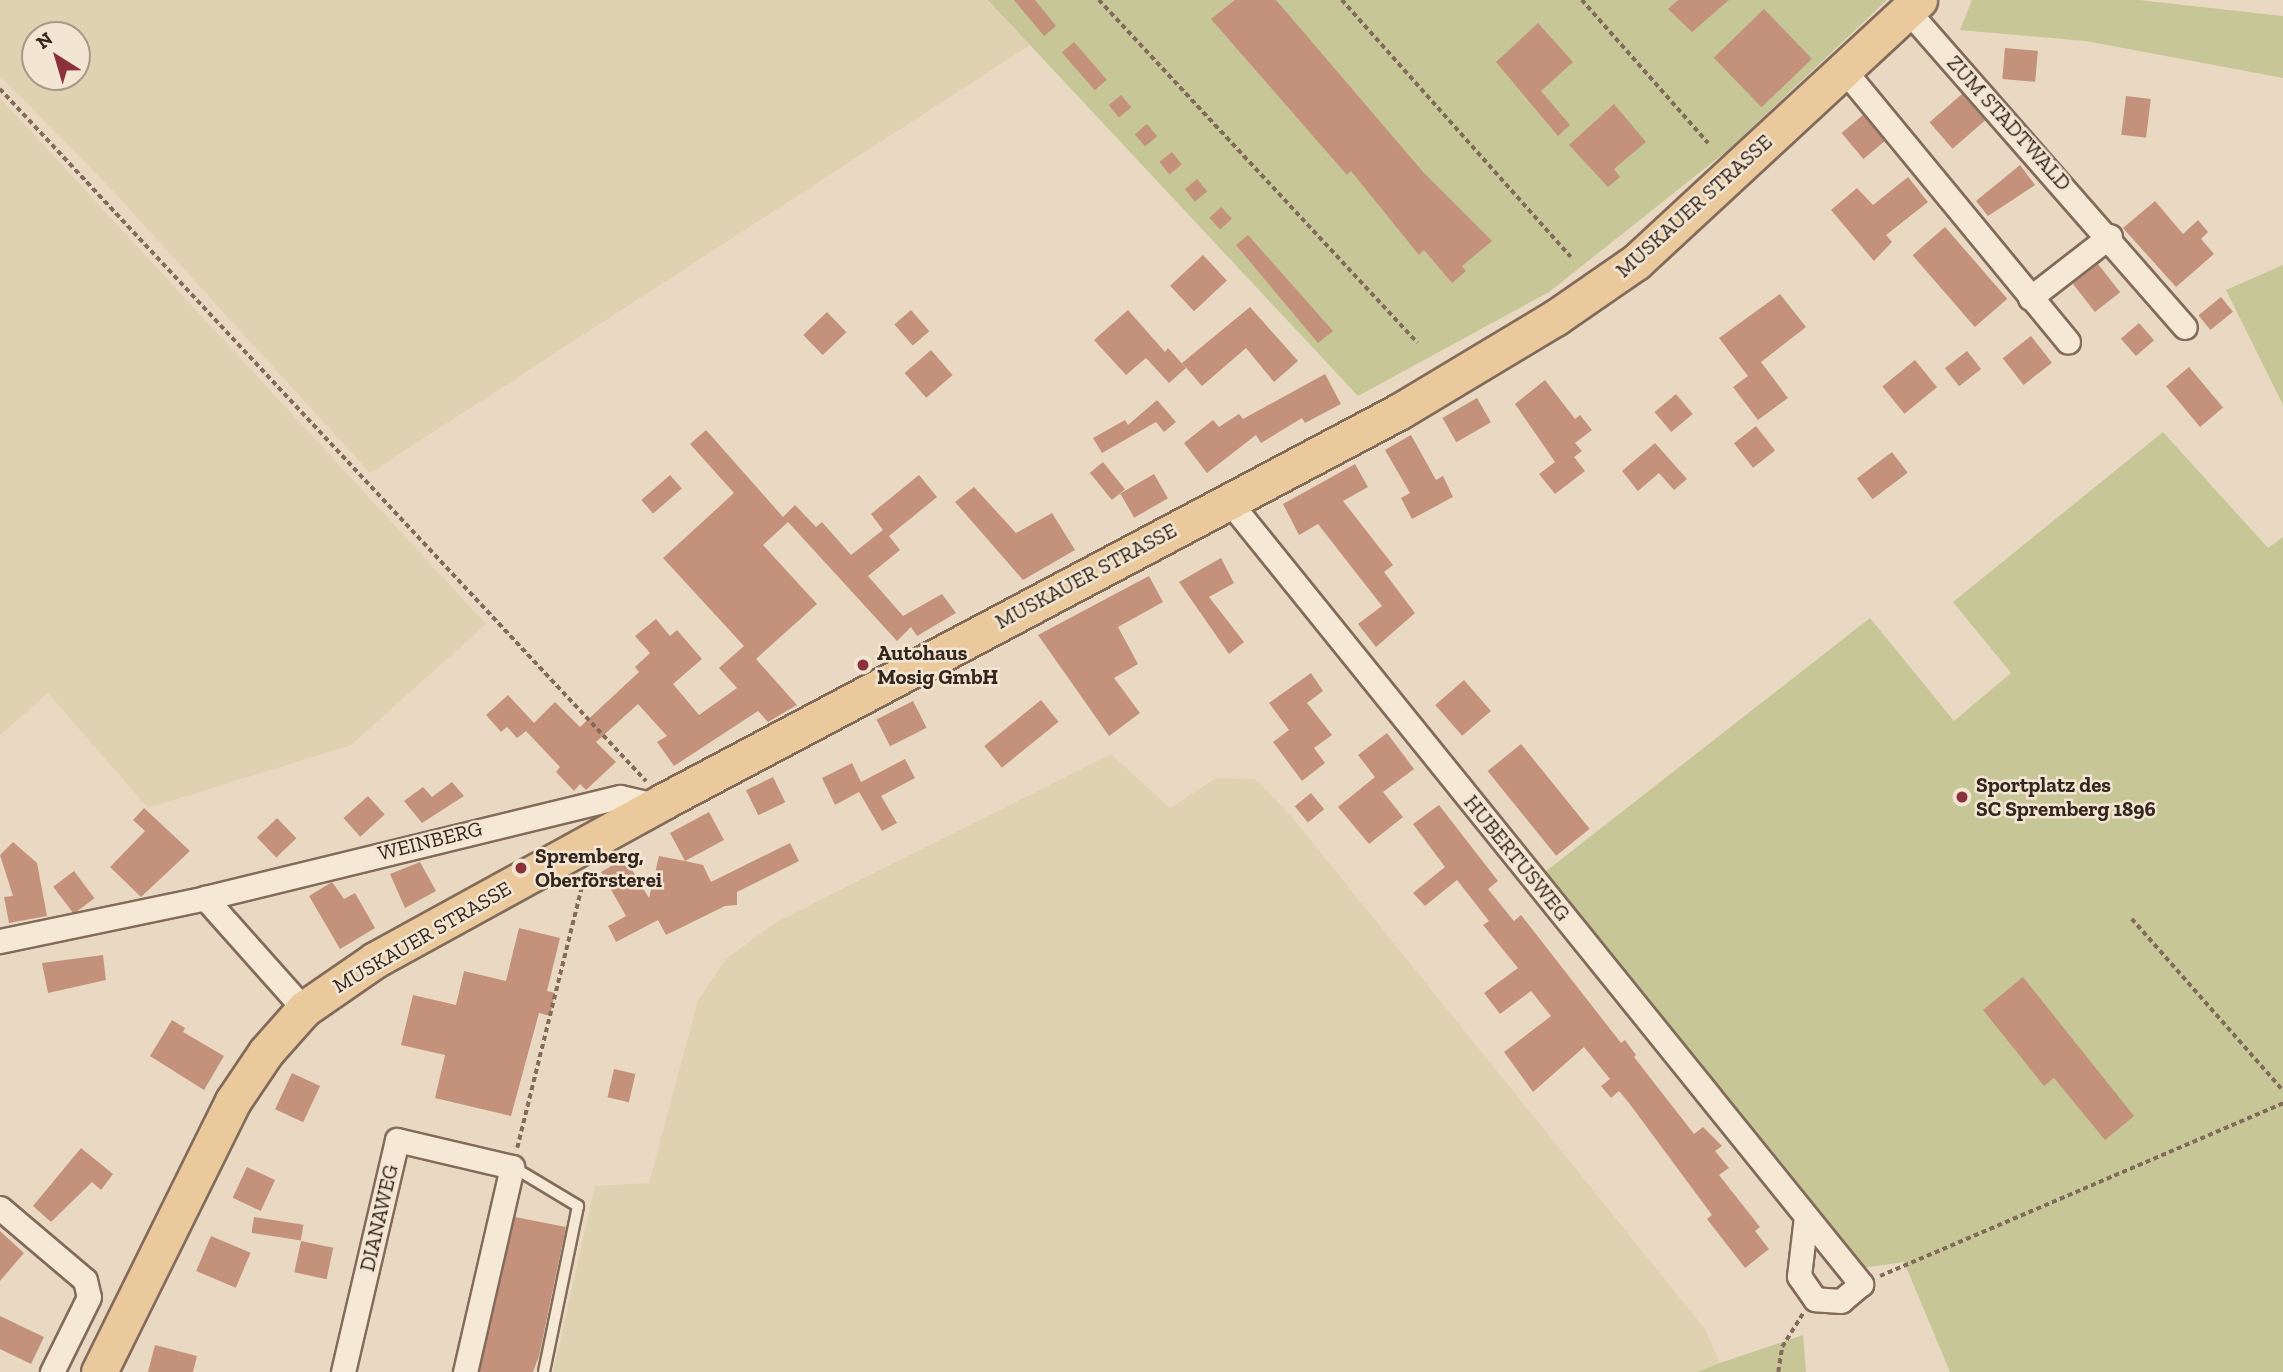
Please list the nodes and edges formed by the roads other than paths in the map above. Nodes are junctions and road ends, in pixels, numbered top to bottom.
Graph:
1 (1914, 5) edge
2 (1844, 70) junction
3 (2110, 236) junction
4 (2029, 298) junction
5 (2185, 327) dead end
6 (2068, 342) dead end
7 (1228, 500) junction
8 (660, 803) junction
9 (205, 898) junction
10 (0, 941) edge
11 (304, 1009) junction
12 (512, 1167) junction
13 (0, 1208) edge
14 (1806, 1216) junction
15 (52, 1372) edge
16 (99, 1372) edge
17 (343, 1372) edge
18 (464, 1372) edge
19 (544, 1372) edge

1 - 2 main road, MUSKAUER STRASSE
1 - 3 street, ZUM STADTWALD
2 - 4 street
2 - 7 main road, MUSKAUER STRASSE
3 - 4 street
3 - 5 street, ZUM STADTWALD
4 - 6 street
7 - 8 main road, MUSKAUER STRASSE
7 - 14 street, HUBERTUSWEG
8 - 9 street, WEINBERG
8 - 11 main road, MUSKAUER STRASSE
9 - 10 street, WEINBERG
9 - 11 street
11 - 16 main road, MUSKAUER STRASSE
12 - 17 street, DIANAWEG
12 - 18 street
12 - 19 lane
13 - 15 street
14 - 14 street, HUBERTUSWEG

